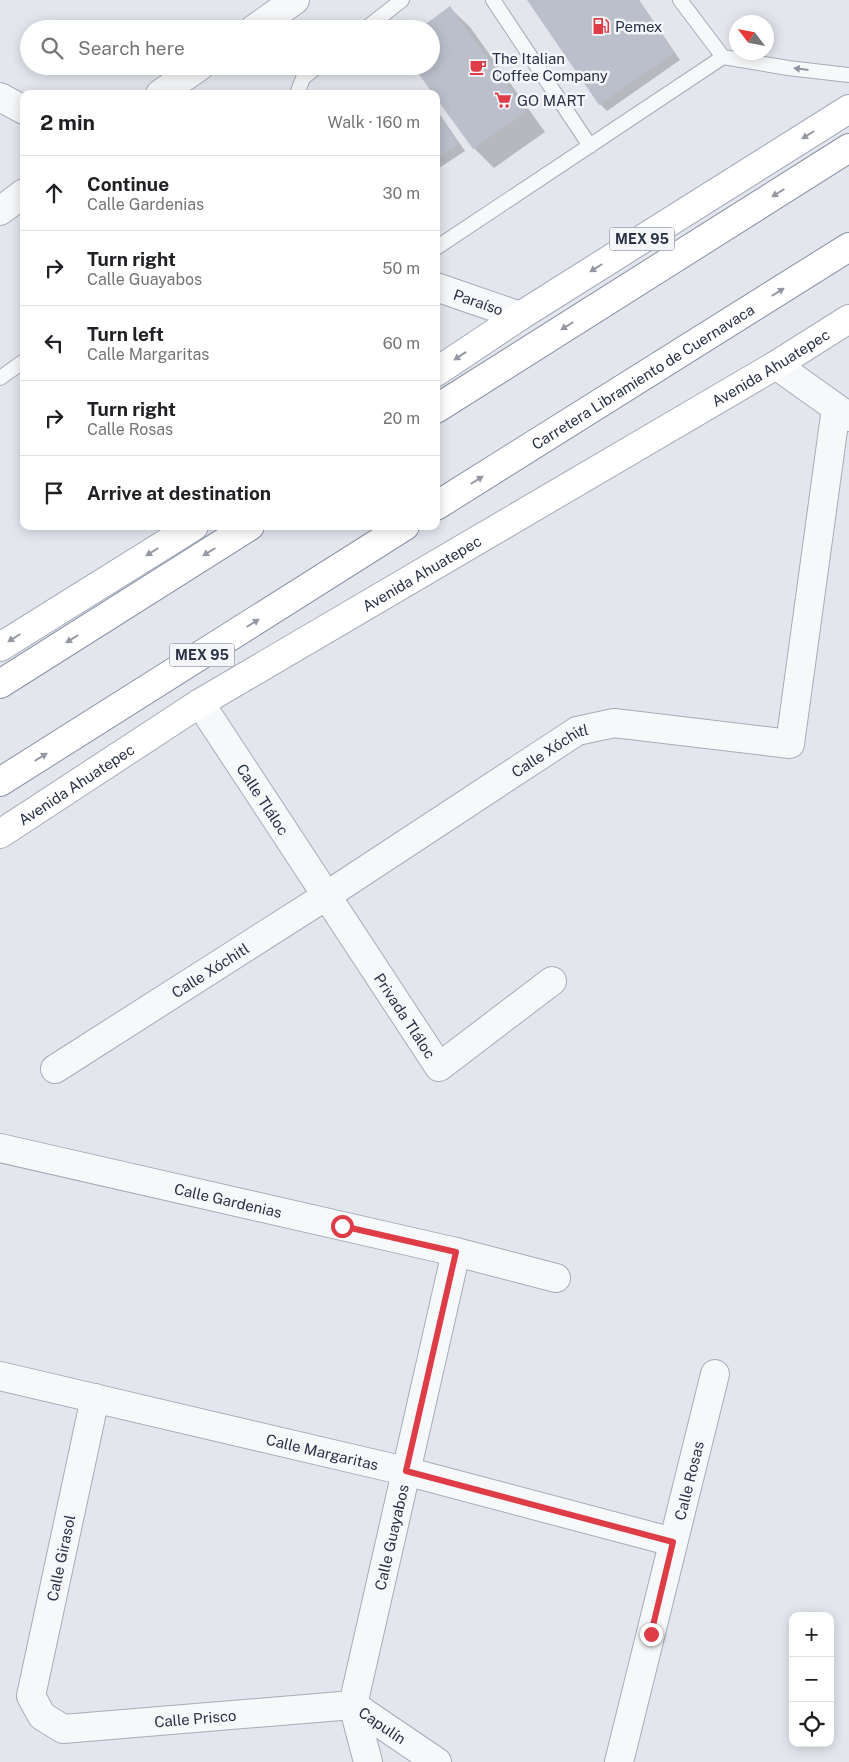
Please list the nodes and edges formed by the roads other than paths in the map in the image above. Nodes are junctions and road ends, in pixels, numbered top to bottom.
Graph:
1 (295, 0) edge
2 (402, 0) edge
3 (493, 0) edge
4 (680, 0) edge
5 (267, 20) edge
6 (376, 20) edge
7 (723, 57) junction
8 (187, 75) edge
9 (307, 75) edge
10 (849, 75) edge
11 (166, 90) edge
12 (298, 90) edge
13 (0, 97) edge
14 (20, 108) edge
15 (849, 109) edge
16 (590, 146) junction
17 (849, 148) edge
18 (20, 196) edge
19 (0, 211) edge
20 (440, 245) edge
21 (849, 247) edge
22 (440, 293) edge
23 (520, 316) junction
24 (849, 319) edge
25 (20, 364) edge
26 (776, 364) junction
27 (440, 369) edge
28 (0, 378) edge
29 (440, 406) edge
30 (842, 412) edge
31 (440, 503) edge
32 (188, 530) edge
33 (244, 530) edge
34 (399, 530) edge
35 (0, 647) edge
36 (0, 684) edge
37 (200, 703) junction
38 (0, 782) edge
39 (0, 834) edge
40 (326, 896) junction
41 (552, 981) dead end
42 (56, 1069) dead end
43 (0, 1148) edge
44 (456, 1252) junction
45 (556, 1278) dead end
46 (715, 1374) dead end
47 (0, 1376) edge
48 (95, 1398) junction
49 (406, 1471) junction
50 (673, 1542) junction
51 (353, 1705) junction
52 (42, 1716) joint
53 (368, 1762) edge
54 (437, 1762) edge
55 (620, 1762) edge

1 - 5 street
2 - 6 lane
3 - 16 lane
4 - 7 lane
10 -> 7 lane
7 - 16 lane
8 - 11 street
9 - 12 lane
13 - 14 street
15 -> 23 main road, MEX 95
16 - 20 lane
17 -> 29 main road, MEX 95
18 - 19 street
31 -> 21 main road, Carretera Libramiento de Cuernavaca
22 - 23 street, Paraíso
23 -> 27 main road, MEX 95
24 - 26 main road, Avenida Ahuatepec
25 - 28 lane
26 - 30 street
26 - 37 main road, Avenida Ahuatepec
30 - 40 street, Calle Xóchitl
32 -> 35 main road
33 -> 36 main road
38 -> 34 main road, MEX 95
37 - 39 main road, Avenida Ahuatepec
37 - 40 street, Calle Tláloc
40 - 41 street, Privada Tláloc
40 - 42 street, Calle Xóchitl
43 - 44 street, Calle Gardenias
44 - 45 street, Calle Gardenias
44 - 49 street, Calle Guayabos
46 - 50 street, Calle Rosas
47 - 48 street, Calle Margaritas
48 - 49 street, Calle Margaritas
48 - 52 street, Calle Girasol
49 - 50 street, Calle Margaritas
49 - 51 street, Calle Guayabos
50 - 55 street, Calle Rosas
51 - 52 street, Calle Prisco
51 - 53 street, Calle Guayabos
51 - 54 street, Capulín

